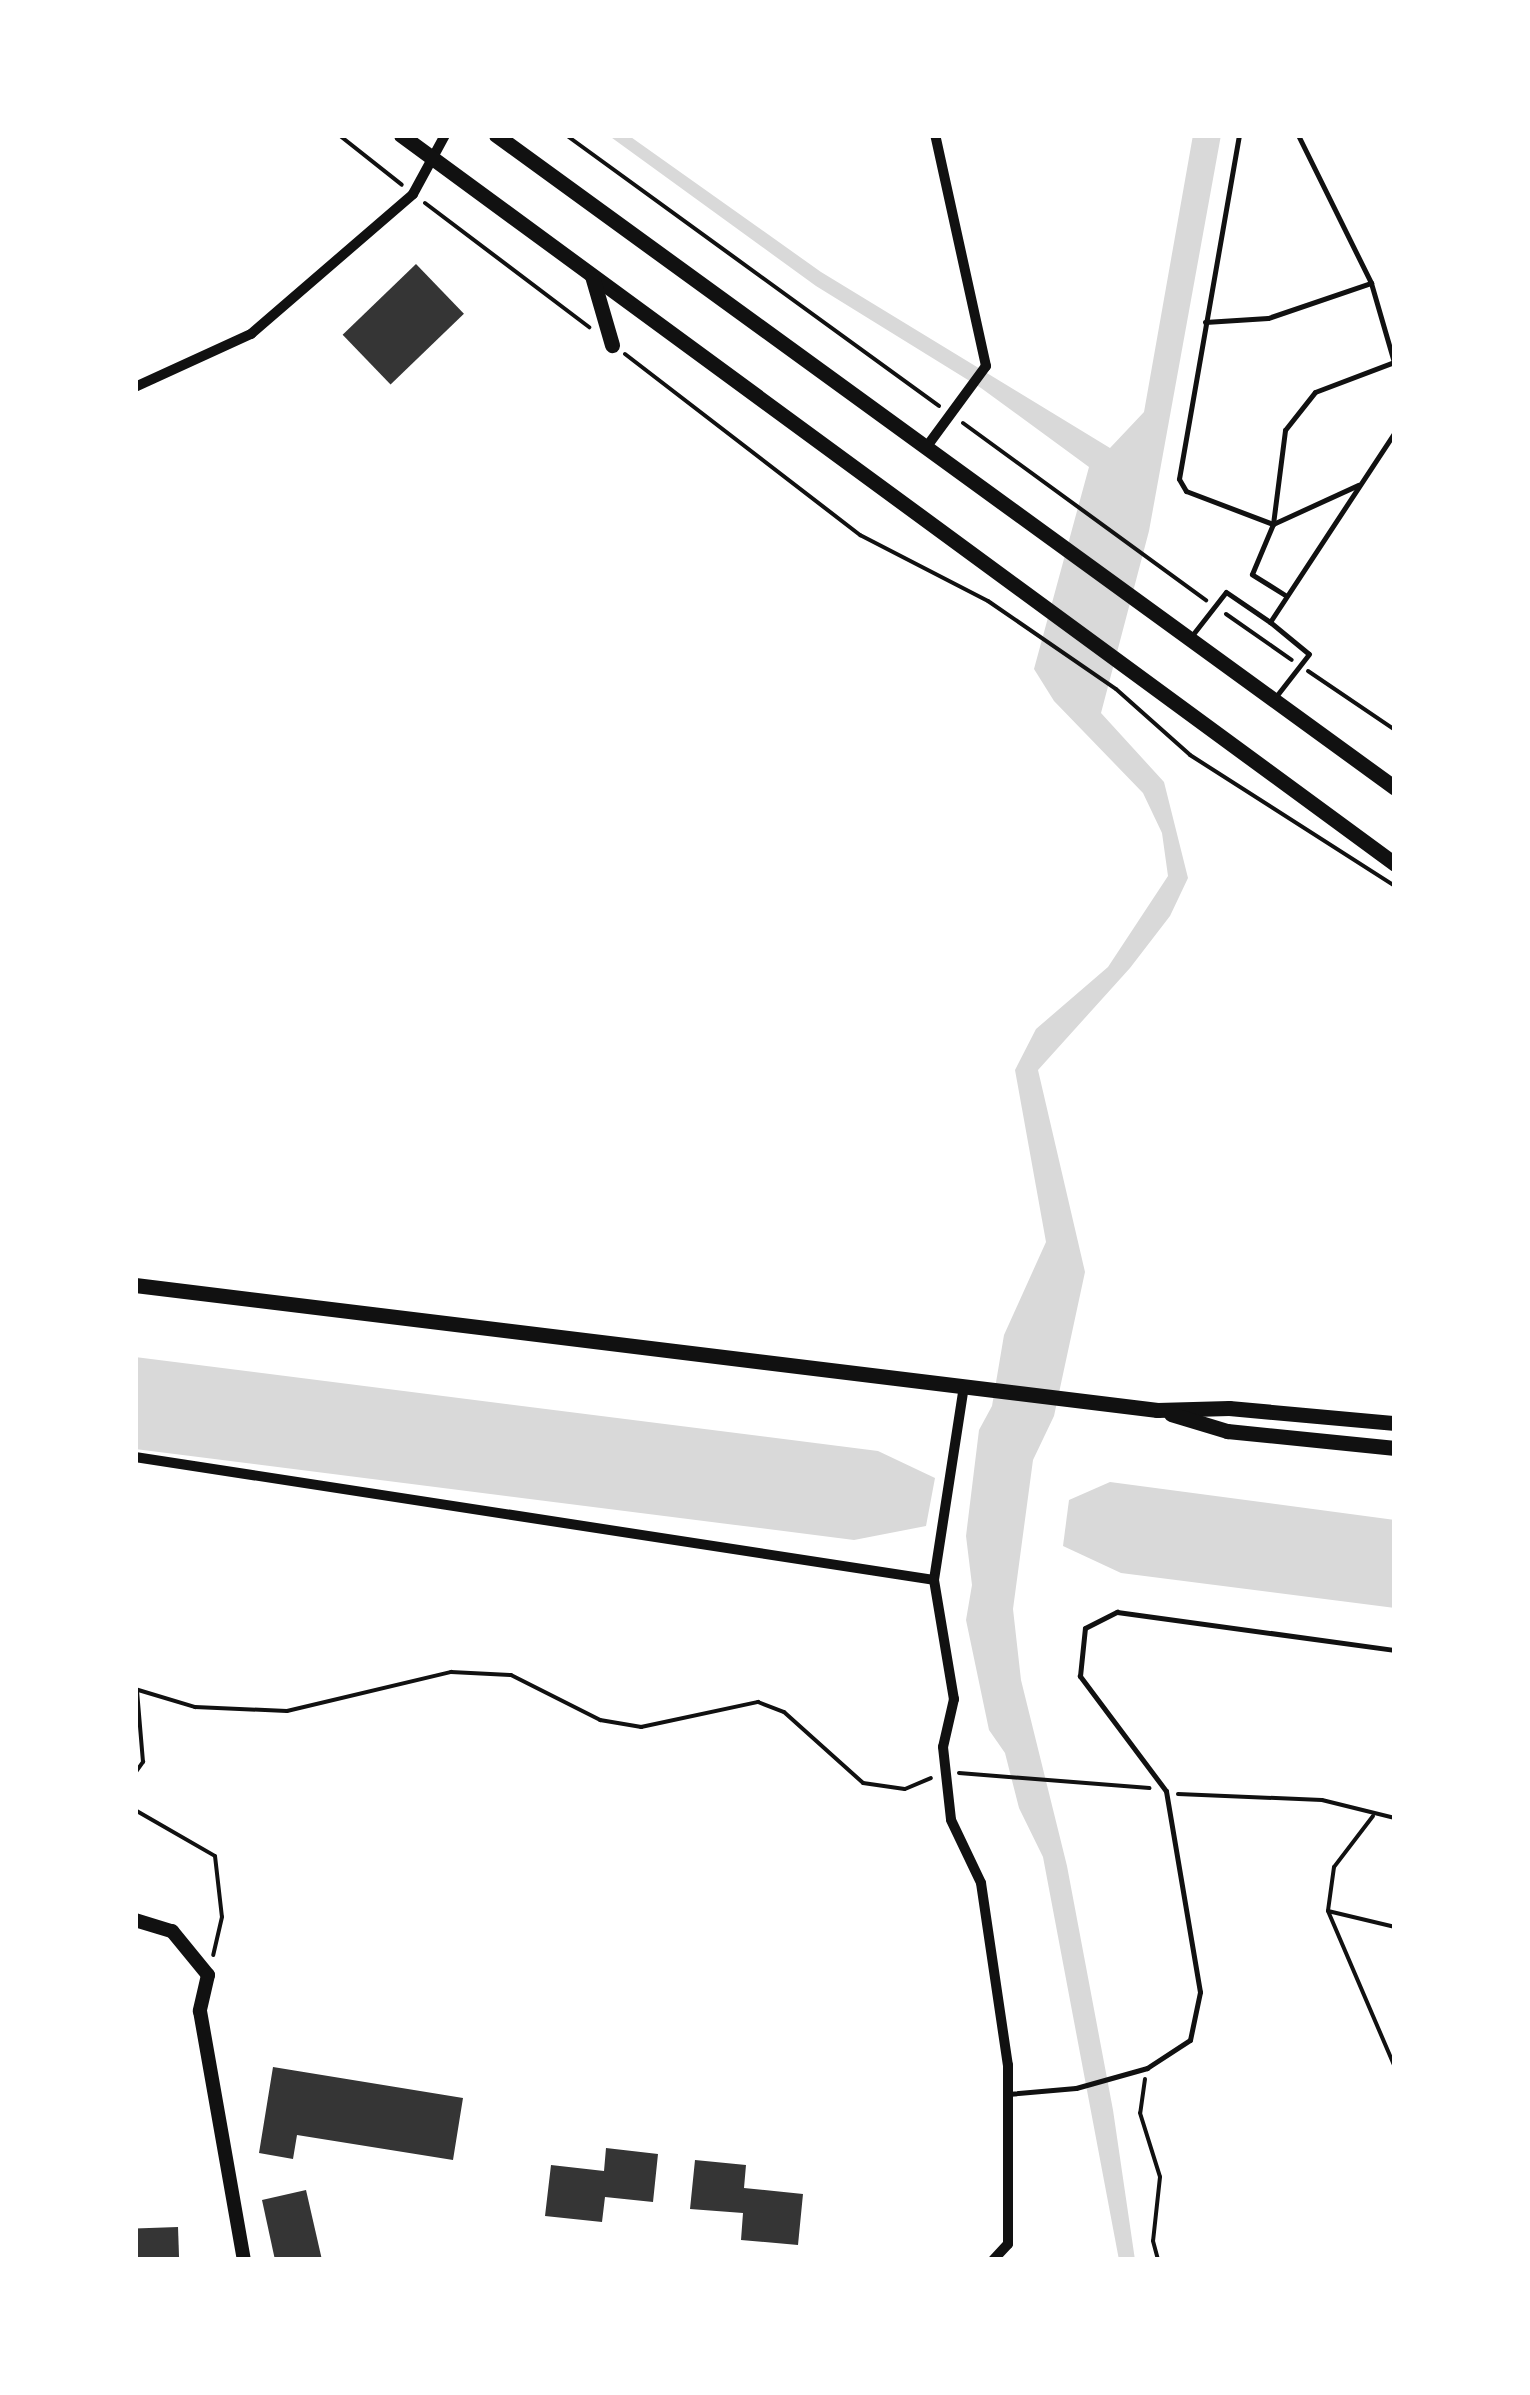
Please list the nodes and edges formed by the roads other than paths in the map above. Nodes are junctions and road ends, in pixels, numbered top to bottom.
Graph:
1 (400, 135) edge
2 (446, 135) edge
3 (496, 135) edge
4 (935, 135) edge
5 (1239, 135) edge
6 (1298, 135) edge
7 (434, 162) junction
8 (592, 276) junction
9 (1370, 283) junction
10 (1204, 322) junction
11 (612, 344) road end
12 (1395, 364) edge
13 (135, 387) edge
14 (1395, 432) edge
15 (925, 449) junction
16 (1358, 485) junction
17 (1273, 524) junction
18 (1285, 595) junction
19 (1270, 622) junction
20 (1190, 640) junction
21 (1272, 701) junction
22 (1395, 788) edge
23 (1395, 864) edge
24 (135, 1286) edge
25 (964, 1386) junction
26 (1157, 1410) junction
27 (1395, 1423) edge
28 (1395, 1448) edge
29 (135, 1458) edge
30 (934, 1580) junction
31 (1395, 1650) edge
32 (135, 1920) edge
33 (1008, 2094) junction
34 (244, 2260) edge
35 (993, 2260) edge

1 - 7 main road
2 - 7 street
3 - 15 main road
4 - 15 street
5 - 10 lane
6 - 9 lane
7 - 8 main road
7 - 13 street
8 - 11 main road
8 - 23 main road
9 - 10 lane
9 - 12 lane
10 - 17 lane
12 - 17 lane
14 - 16 lane
15 - 20 main road
16 - 17 lane
16 - 18 lane
17 - 18 lane
18 - 19 lane
19 - 20 lane
19 - 21 lane
20 - 21 main road
21 - 22 main road
24 - 25 main road
25 - 26 main road
25 - 30 street
26 - 27 main road
26 - 28 main road
29 - 30 street
30 - 33 street
31 - 33 lane
32 - 34 street
33 - 35 street

